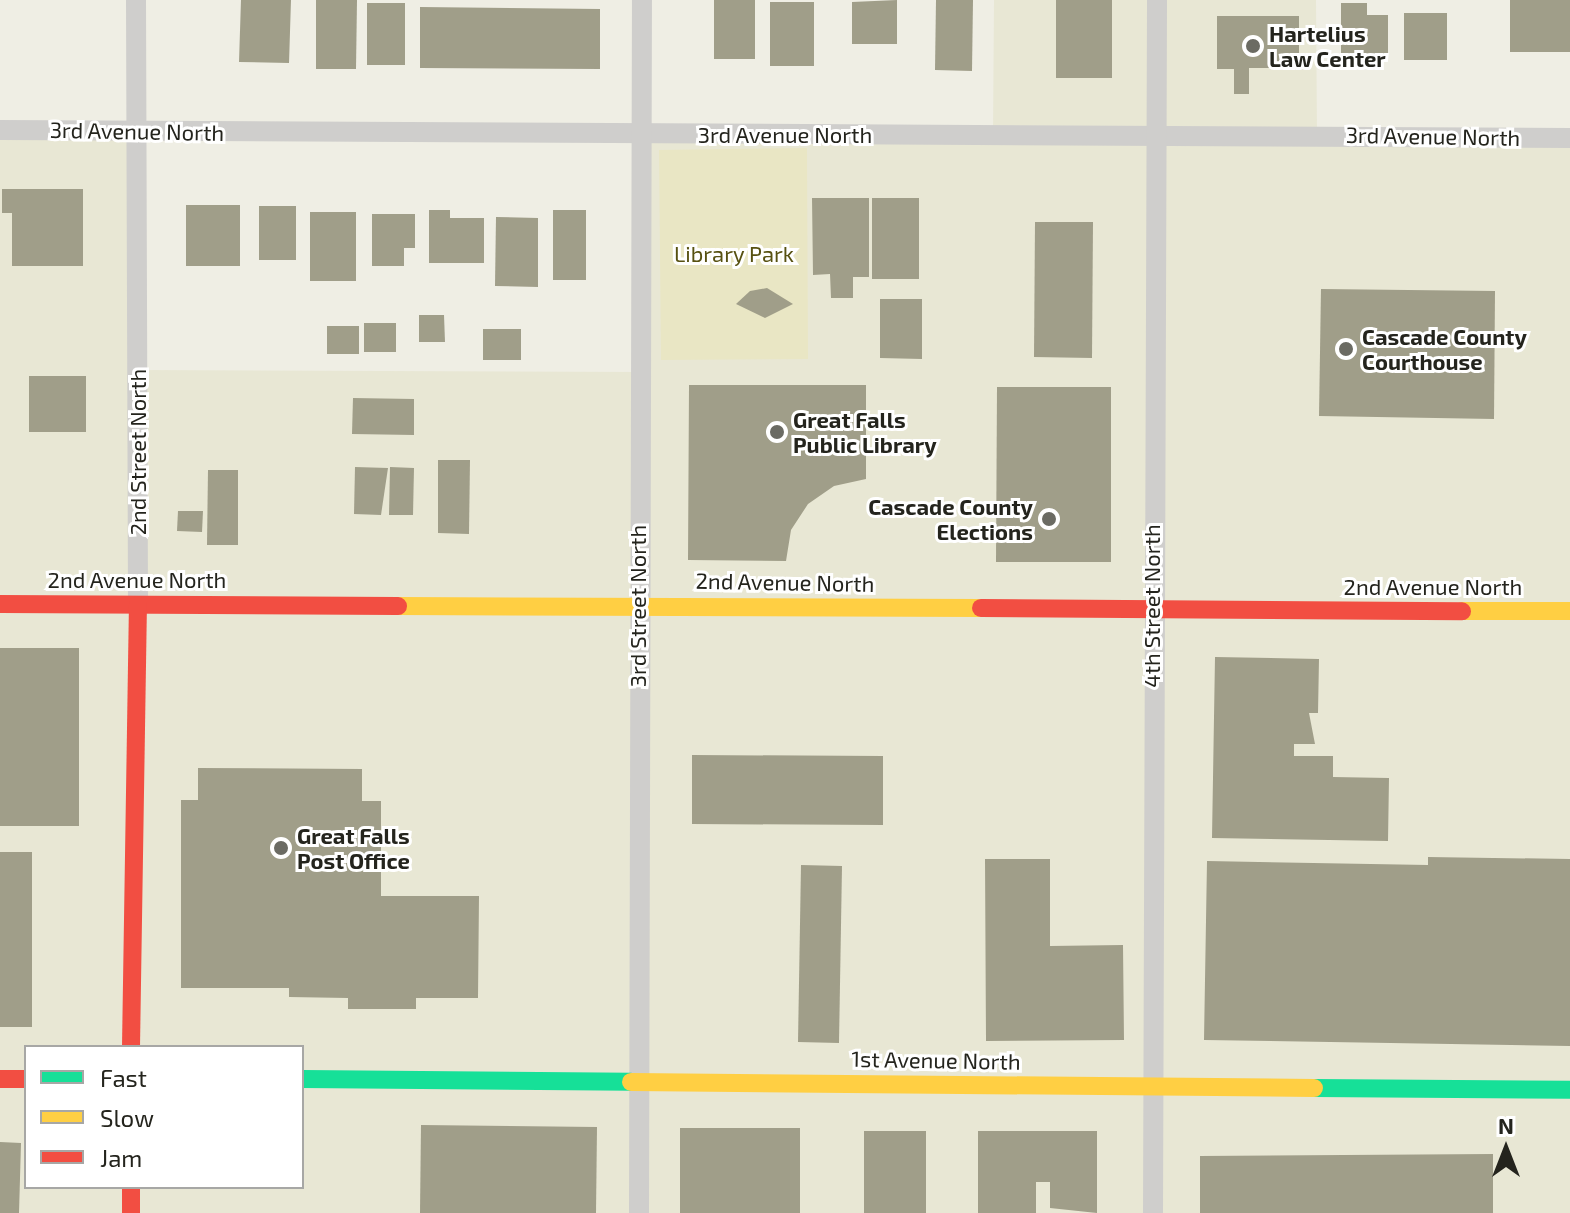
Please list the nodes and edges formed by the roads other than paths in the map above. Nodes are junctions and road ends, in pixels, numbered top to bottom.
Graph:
1 (136, 0) edge
2 (642, 0) edge
3 (1157, 0) edge
4 (0, 130) edge
5 (138, 131) junction
6 (1157, 133) junction
7 (639, 135) junction
8 (1570, 138) edge
9 (0, 604) edge
10 (638, 604) junction
11 (138, 605) junction
12 (1570, 611) edge
13 (1151, 612) junction
14 (131, 1045) edge
15 (0, 1079) edge
16 (24, 1079) edge
17 (304, 1079) edge
18 (639, 1081) junction
19 (1155, 1086) junction
20 (1570, 1090) edge
21 (131, 1189) edge
22 (131, 1213) edge
23 (639, 1213) edge
24 (1153, 1213) edge

1 - 5 street, 2nd Street North
2 - 7 street, 3rd Street North
3 - 6 street, 4th Street North
4 - 5 street, 3rd Avenue North
5 - 7 street, 3rd Avenue North
5 - 11 street, 2nd Street North
6 - 7 street, 3rd Avenue North
6 - 8 street, 3rd Avenue North
6 - 13 street, 4th Street North
7 - 10 street, 3rd Street North
9 - 11 main road, 2nd Avenue North
10 - 11 main road, 2nd Avenue North
10 - 13 main road, 2nd Avenue North
10 - 18 street, 3rd Street North
11 - 14 main road, 2nd Street North
12 - 13 main road, 2nd Avenue North
13 - 19 street, 4th Street North
15 - 16 main road
17 - 18 main road, 1st Avenue North
18 - 19 main road, 1st Avenue North
18 - 23 street, 3rd Street North
19 - 20 main road, 1st Avenue North
19 - 24 street, 4th Street North
21 - 22 main road

